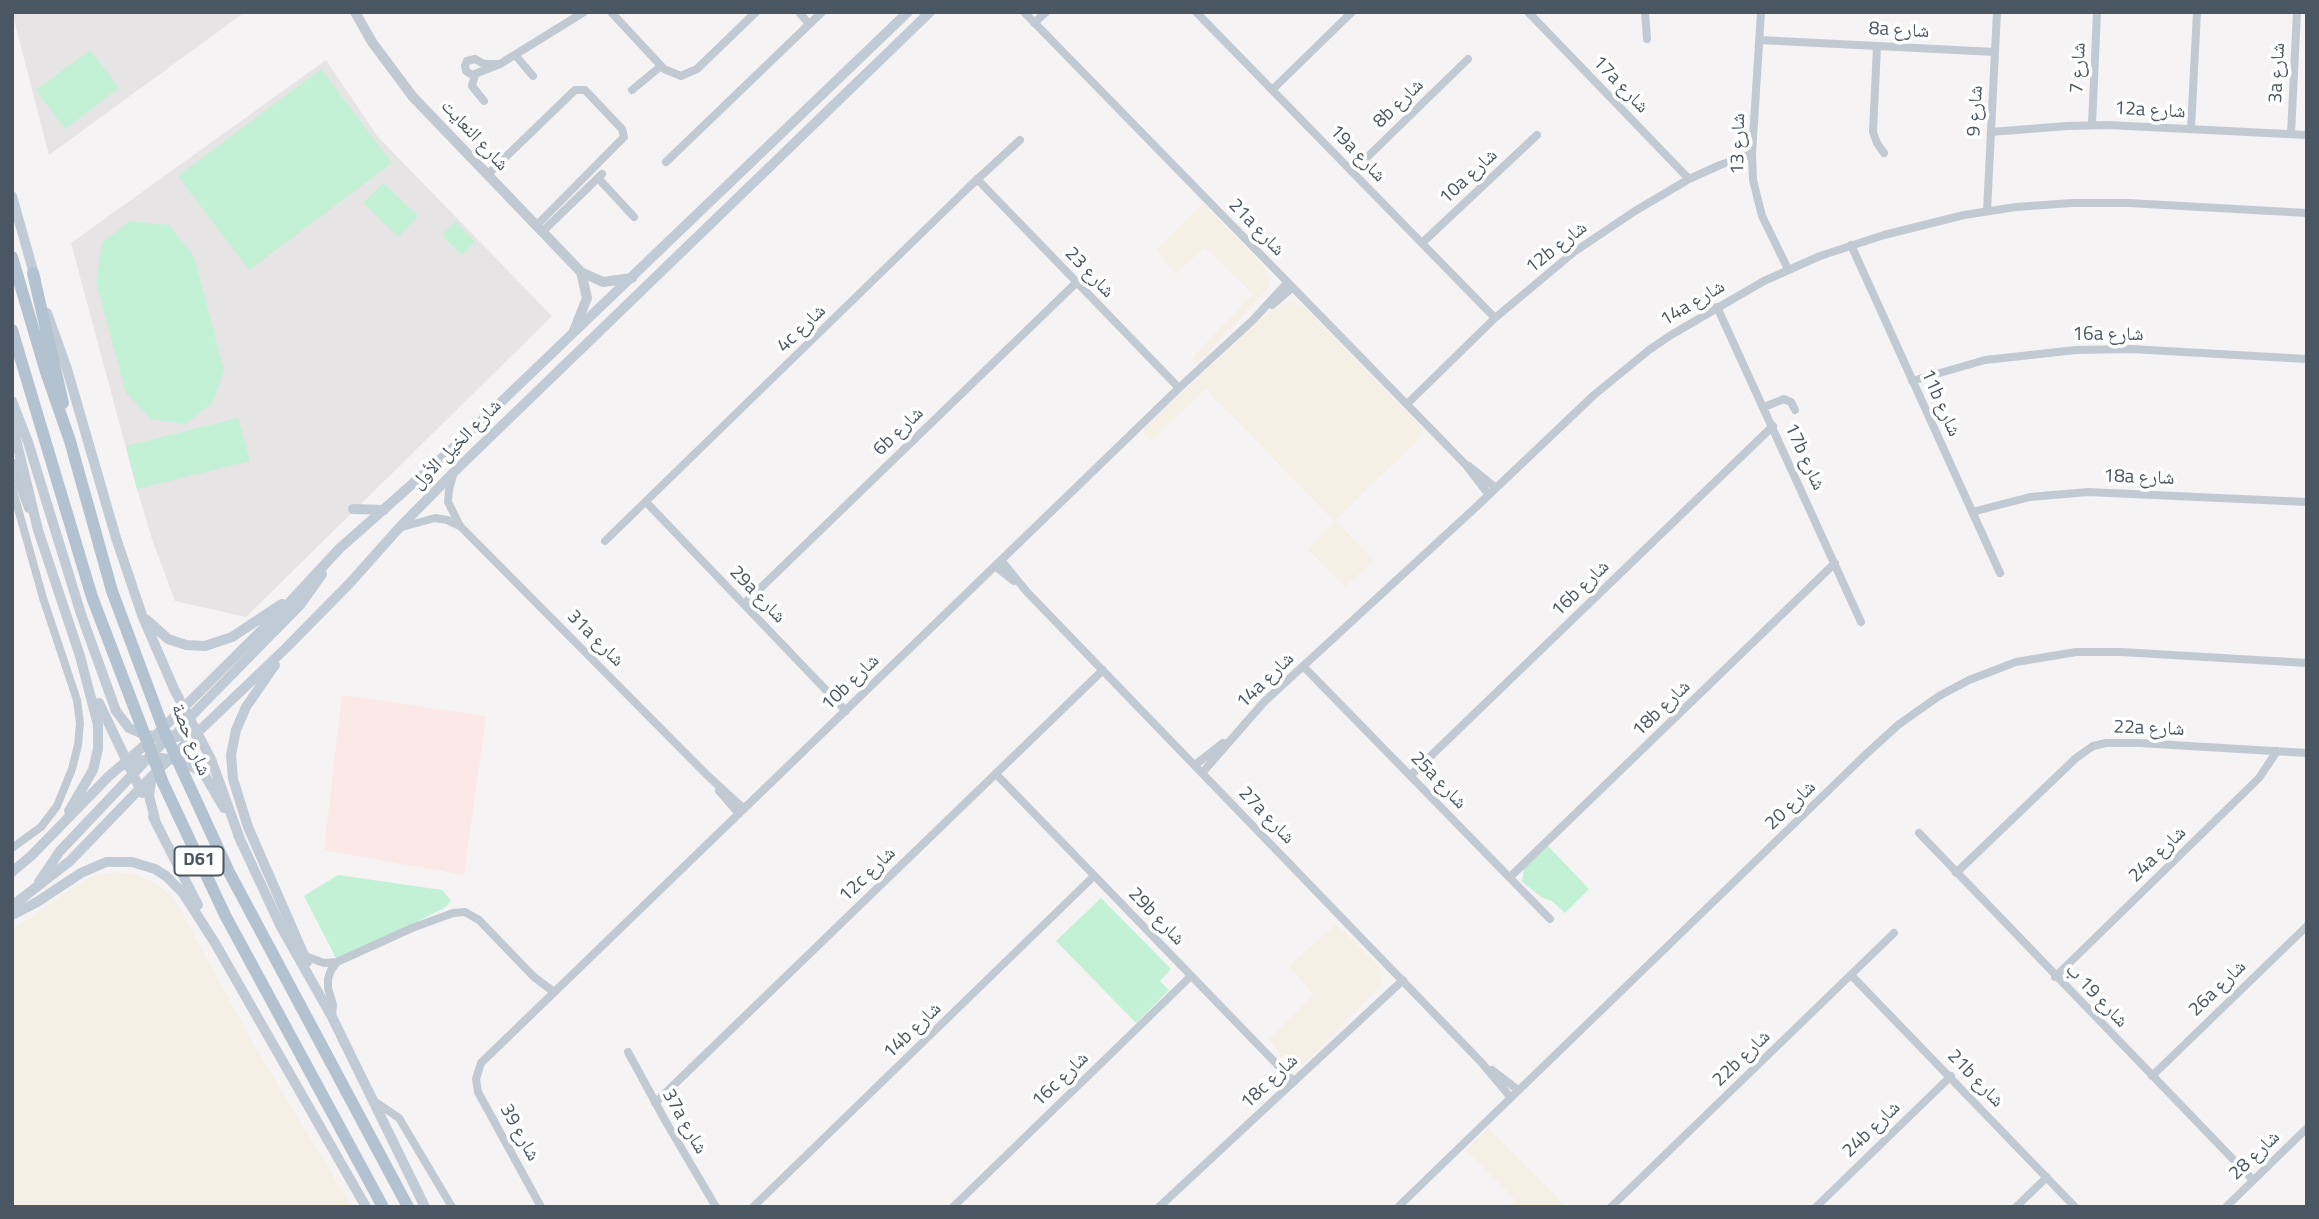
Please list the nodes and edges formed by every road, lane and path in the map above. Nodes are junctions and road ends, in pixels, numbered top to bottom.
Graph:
1 (355, 12) edge
2 (584, 12) edge
3 (611, 12) edge
4 (756, 12) edge
5 (799, 12) edge
6 (806, 12) edge
7 (822, 12) edge
8 (908, 12) edge
9 (930, 12) edge
10 (1024, 12) edge
11 (1046, 12) edge
12 (1196, 12) edge
13 (1352, 12) edge
14 (1528, 12) edge
15 (1645, 12) edge
16 (1761, 12) edge
17 (1997, 12) edge
18 (2097, 12) edge
19 (2196, 12) edge
20 (2297, 12) edge
21 (811, 22) junction
22 (1034, 23) junction
23 (1647, 39) dead end
24 (1759, 40) junction
25 (878, 41) junction
26 (1877, 46) junction
27 (1995, 52) junction
28 (516, 56) junction
29 (1468, 59) dead end
30 (500, 64) junction
31 (661, 66) junction
32 (475, 75) junction
33 (533, 76) dead end
34 (632, 90) dead end
35 (1272, 90) junction
36 (844, 96) junction
37 (484, 101) dead end
38 (2092, 125) junction
39 (2191, 129) junction
40 (1991, 132) junction
41 (1537, 135) dead end
42 (2291, 135) junction
43 (2307, 135) edge
44 (1020, 140) dead end
45 (1884, 152) dead end
46 (1752, 154) junction
47 (666, 162) dead end
48 (1352, 172) junction
49 (487, 175) junction
50 (977, 179) junction
51 (1689, 179) junction
52 (12, 196) edge
53 (1987, 211) junction
54 (2307, 213) edge
55 (634, 216) dead end
56 (539, 230) junction
57 (1422, 243) junction
58 (1851, 245) junction
59 (12, 257) edge
60 (1788, 269) junction
61 (33, 272) junction
62 (581, 272) junction
63 (632, 278) junction
64 (1077, 282) junction
65 (1289, 285) junction
66 (1717, 307) junction
67 (1495, 318) junction
68 (12, 330) edge
69 (573, 333) junction
70 (2307, 359) edge
71 (1912, 381) junction
72 (1179, 388) junction
73 (12, 401) edge
74 (1407, 404) junction
75 (1764, 407) junction
76 (1795, 410) dead end
77 (12, 423) edge
78 (1773, 426) junction
79 (70, 442) junction
80 (12, 463) edge
81 (456, 470) junction
82 (12, 487) edge
83 (1493, 491) junction
84 (646, 502) junction
85 (2307, 502) edge
86 (353, 509) dead end
87 (384, 510) junction
88 (1972, 512) junction
89 (460, 526) junction
90 (399, 528) junction
91 (38, 530) junction
92 (605, 541) dead end
93 (330, 559) junction
94 (998, 563) junction
95 (1835, 563) junction
96 (2000, 573) dead end
97 (289, 603) junction
98 (744, 604) junction
99 (142, 615) junction
100 (1861, 622) dead end
101 (286, 648) junction
102 (80, 656) junction
103 (2307, 663) edge
104 (1303, 666) junction
105 (1103, 670) junction
106 (846, 710) junction
107 (187, 712) junction
108 (198, 730) junction
109 (1233, 735) junction
110 (154, 737) junction
111 (170, 738) junction
112 (2277, 751) junction
113 (2307, 752) edge
114 (165, 758) junction
115 (148, 759) junction
116 (124, 764) junction
117 (1195, 765) junction
118 (1202, 773) junction
119 (996, 774) junction
120 (133, 775) junction
121 (153, 775) junction
122 (1411, 775) junction
123 (140, 789) junction
124 (742, 811) junction
125 (156, 823) junction
126 (60, 825) junction
127 (1919, 833) dead end
128 (241, 842) junction
129 (12, 848) edge
130 (12, 872) edge
131 (1956, 873) junction
132 (1094, 876) junction
133 (1510, 877) junction
134 (37, 885) junction
135 (12, 906) edge
136 (12, 915) edge
137 (1550, 919) dead end
138 (2307, 926) edge
139 (1894, 933) dead end
140 (215, 943) junction
141 (305, 956) junction
142 (337, 962) junction
143 (1851, 975) junction
144 (1191, 976) junction
145 (2055, 976) junction
146 (1403, 981) junction
147 (551, 995) junction
148 (322, 1000) junction
149 (332, 1017) junction
150 (628, 1052) dead end
151 (1481, 1062) junction
152 (477, 1073) joint
153 (1951, 1076) junction
154 (2152, 1076) junction
155 (1294, 1082) junction
156 (1518, 1090) junction
157 (1511, 1098) junction
158 (374, 1101) junction
159 (655, 1103) junction
160 (2307, 1128) edge
161 (2046, 1177) junction
162 (2253, 1180) junction
163 (366, 1207) edge
164 (383, 1207) edge
165 (408, 1207) edge
166 (425, 1207) edge
167 (452, 1207) edge
168 (541, 1207) edge
169 (716, 1207) edge
170 (753, 1207) edge
171 (953, 1207) edge
172 (1159, 1207) edge
173 (1398, 1207) edge
174 (1611, 1207) edge
175 (1816, 1207) edge
176 (2016, 1207) edge
177 (2076, 1207) edge
178 (2226, 1207) edge

1 - 49 street, شارع النعايت
2 - 28 street
3 - 31 street
4 - 31 street
5 - 21 street
6 - 21 street
7 - 21 street
8 - 25 main road, شارع الخيل الأول
9 - 36 main road, شارع الخيل الأول
10 - 22 street, 21a شارع
11 - 22 street
12 - 35 street, 19a شارع
13 - 35 street
14 - 51 street, 17a شارع
15 - 23 street
16 - 24 street, شارع 13
17 - 27 street, شارع 9
18 - 38 street, شارع 7
19 - 39 street
20 - 42 street, 3a شارع
21 - 47 street
22 - 65 street, 21a شارع
24 - 26 street, 8a شارع
24 - 46 street, شارع 13
25 - 36 main road
25 - 63 main road, شارع الخيل الأول
26 - 27 street, 8a شارع
26 - 45 street
27 - 40 street, شارع 9
28 - 30 street
28 - 33 street
29 - 48 street, 8b شارع
30 - 32 street
30 - 32 street
31 - 34 street
32 - 37 street
35 - 48 street, 19a شارع
36 - 81 main road, شارع الخيل الأول
38 - 39 street, 12a شارع
38 - 40 street, 12a شارع
39 - 42 street, 12a شارع
40 - 53 street, شارع 9
41 - 57 street, 10a شارع
42 - 43 street, 12a شارع
44 - 50 street, 4c شارع
46 - 51 street, 12b شارع
46 - 60 street, شارع 13
48 - 57 street, 19a شارع
49 - 56 street, شارع النعايت
49 - 56 street
50 - 64 street, شارع 23
50 - 84 street, 4c شارع
51 - 67 street, 12b شارع
52 - 61 main road
53 - 54 street, 14a شارع
53 - 58 street, 14a شارع
55 - 56 street
56 - 62 street, شارع النعايت
57 - 67 street, 19a شارع
58 - 60 street, 14a شارع
58 - 71 street, 11b شارع
59 - 79 main road, شارع حصة / D61
60 - 66 street, 14a شارع
61 - 79 main road
61 - 99 main road
62 - 63 street
62 - 69 street
63 - 69 main road, شارع الخيل الأول
64 - 72 street, شارع 23
64 - 98 street, 6b شارع
65 - 72 street, 10b شارع
65 - 74 street, 21a شارع
66 - 75 street, 17b شارع
66 - 83 street, 14a شارع
67 - 74 street, 12b شارع
68 - 164 main road, D61
69 - 87 main road, شارع الخيل الأول
70 - 71 street, 16a شارع
71 - 88 street, 11b شارع
72 - 94 street, 10b شارع
73 - 110 main road
74 - 83 street, 21a شارع
75 - 76 street
75 - 78 street, 17b شارع
77 - 91 main road
78 - 95 street, 17b شارع
78 - 122 street, 16b شارع
79 - 165 main road, شارع حصة / D61
80 - 91 street
81 - 89 street, 31a شارع
81 - 90 main road, شارع الخيل الأول
82 - 129 street
83 - 104 street, 14a شارع
84 - 92 street, 4c شارع
84 - 98 street, 29a شارع
85 - 88 street, 18a شارع
86 - 87 main road
87 - 93 main road, شارع الخيل الأول
88 - 96 street, 11b شارع
89 - 90 street
89 - 124 street, 31a شارع
90 - 101 main road, شارع الخيل الأول
91 - 102 main road
93 - 97 main road, شارع الخيل الأول
93 - 107 main road
94 - 105 street, 27a شارع
94 - 106 street, 10b شارع
95 - 100 street, 17b شارع
95 - 133 street, 18b شارع
97 - 99 main road
97 - 107 main road, شارع الخيل الأول
98 - 106 street, 29a شارع
99 - 107 main road
101 - 108 main road, شارع الخيل الأول
101 - 141 main road
102 - 116 main road
102 - 126 main road
103 - 156 street, شارع 20
104 - 109 street, 14a شارع
104 - 122 street, 25a شارع
105 - 117 street, 27a شارع
105 - 119 street, 12c شارع
106 - 124 street, 10b شارع
107 - 108 main road
107 - 110 main road, شارع الخيل الأول
107 - 111 main road
108 - 111 main road
108 - 114 main road, شارع الخيل الأول
108 - 128 main road
109 - 117 street, 14a شارع
109 - 118 street, 14a شارع
110 - 111 main road
110 - 116 main road, شارع الخيل الأول
111 - 114 main road
111 - 115 main road
112 - 113 street, 22a شارع
112 - 131 street, 22a شارع
112 - 145 street, 24a شارع
114 - 115 main road
114 - 121 main road, شارع الخيل الأول
114 - 128 main road
115 - 116 main road
115 - 120 main road
116 - 120 main road
116 - 126 main road, شارع الخيل الأول
117 - 118 street, 27a شارع
118 - 146 street, 27a شارع
119 - 132 street, 29b شارع
119 - 159 street, 12c شارع
120 - 123 main road
120 - 134 main road
121 - 123 main road, شارع الخيل الأول
121 - 125 main road
122 - 133 street, 25a شارع
123 - 125 main road
123 - 134 main road, شارع الخيل الأول
124 - 147 street, 10b شارع
125 - 140 main road
126 - 130 main road, شارع الخيل الأول
127 - 131 street, شارع 19 ب
128 - 148 main road
131 - 145 street, شارع 19 ب
132 - 144 street, 29b شارع
132 - 170 street, 14b شارع
133 - 137 street, 25a شارع
134 - 135 main road, شارع الخيل الأول
136 - 140 main road
138 - 154 street, 26a شارع
139 - 143 street, 22b شارع
140 - 163 main road
141 - 142 street
141 - 148 main road
142 - 147 street
142 - 149 street
143 - 153 street, 21b شارع
143 - 174 street, 22b شارع
144 - 155 street, 29b شارع
144 - 171 street, 16c شارع
145 - 154 street, شارع 19 ب
146 - 151 street, 27a شارع
146 - 155 street, 18c شارع
147 - 152 street, 10b شارع
148 - 149 main road
149 - 158 main road
150 - 159 street, 37a شارع
151 - 156 street, 27a شارع
151 - 157 street, 27a شارع
152 - 168 street, شارع 39
153 - 161 street, 21b شارع
153 - 175 street, 24b شارع
154 - 162 street, شارع 19 ب
155 - 172 street, 18c شارع
156 - 157 street, شارع 20
157 - 173 street, شارع 20
158 - 166 main road
158 - 167 street
159 - 169 street, 37a شارع
160 - 162 street, شارع 28
161 - 176 street
161 - 177 street, 21b شارع
162 - 178 street, شارع 28

